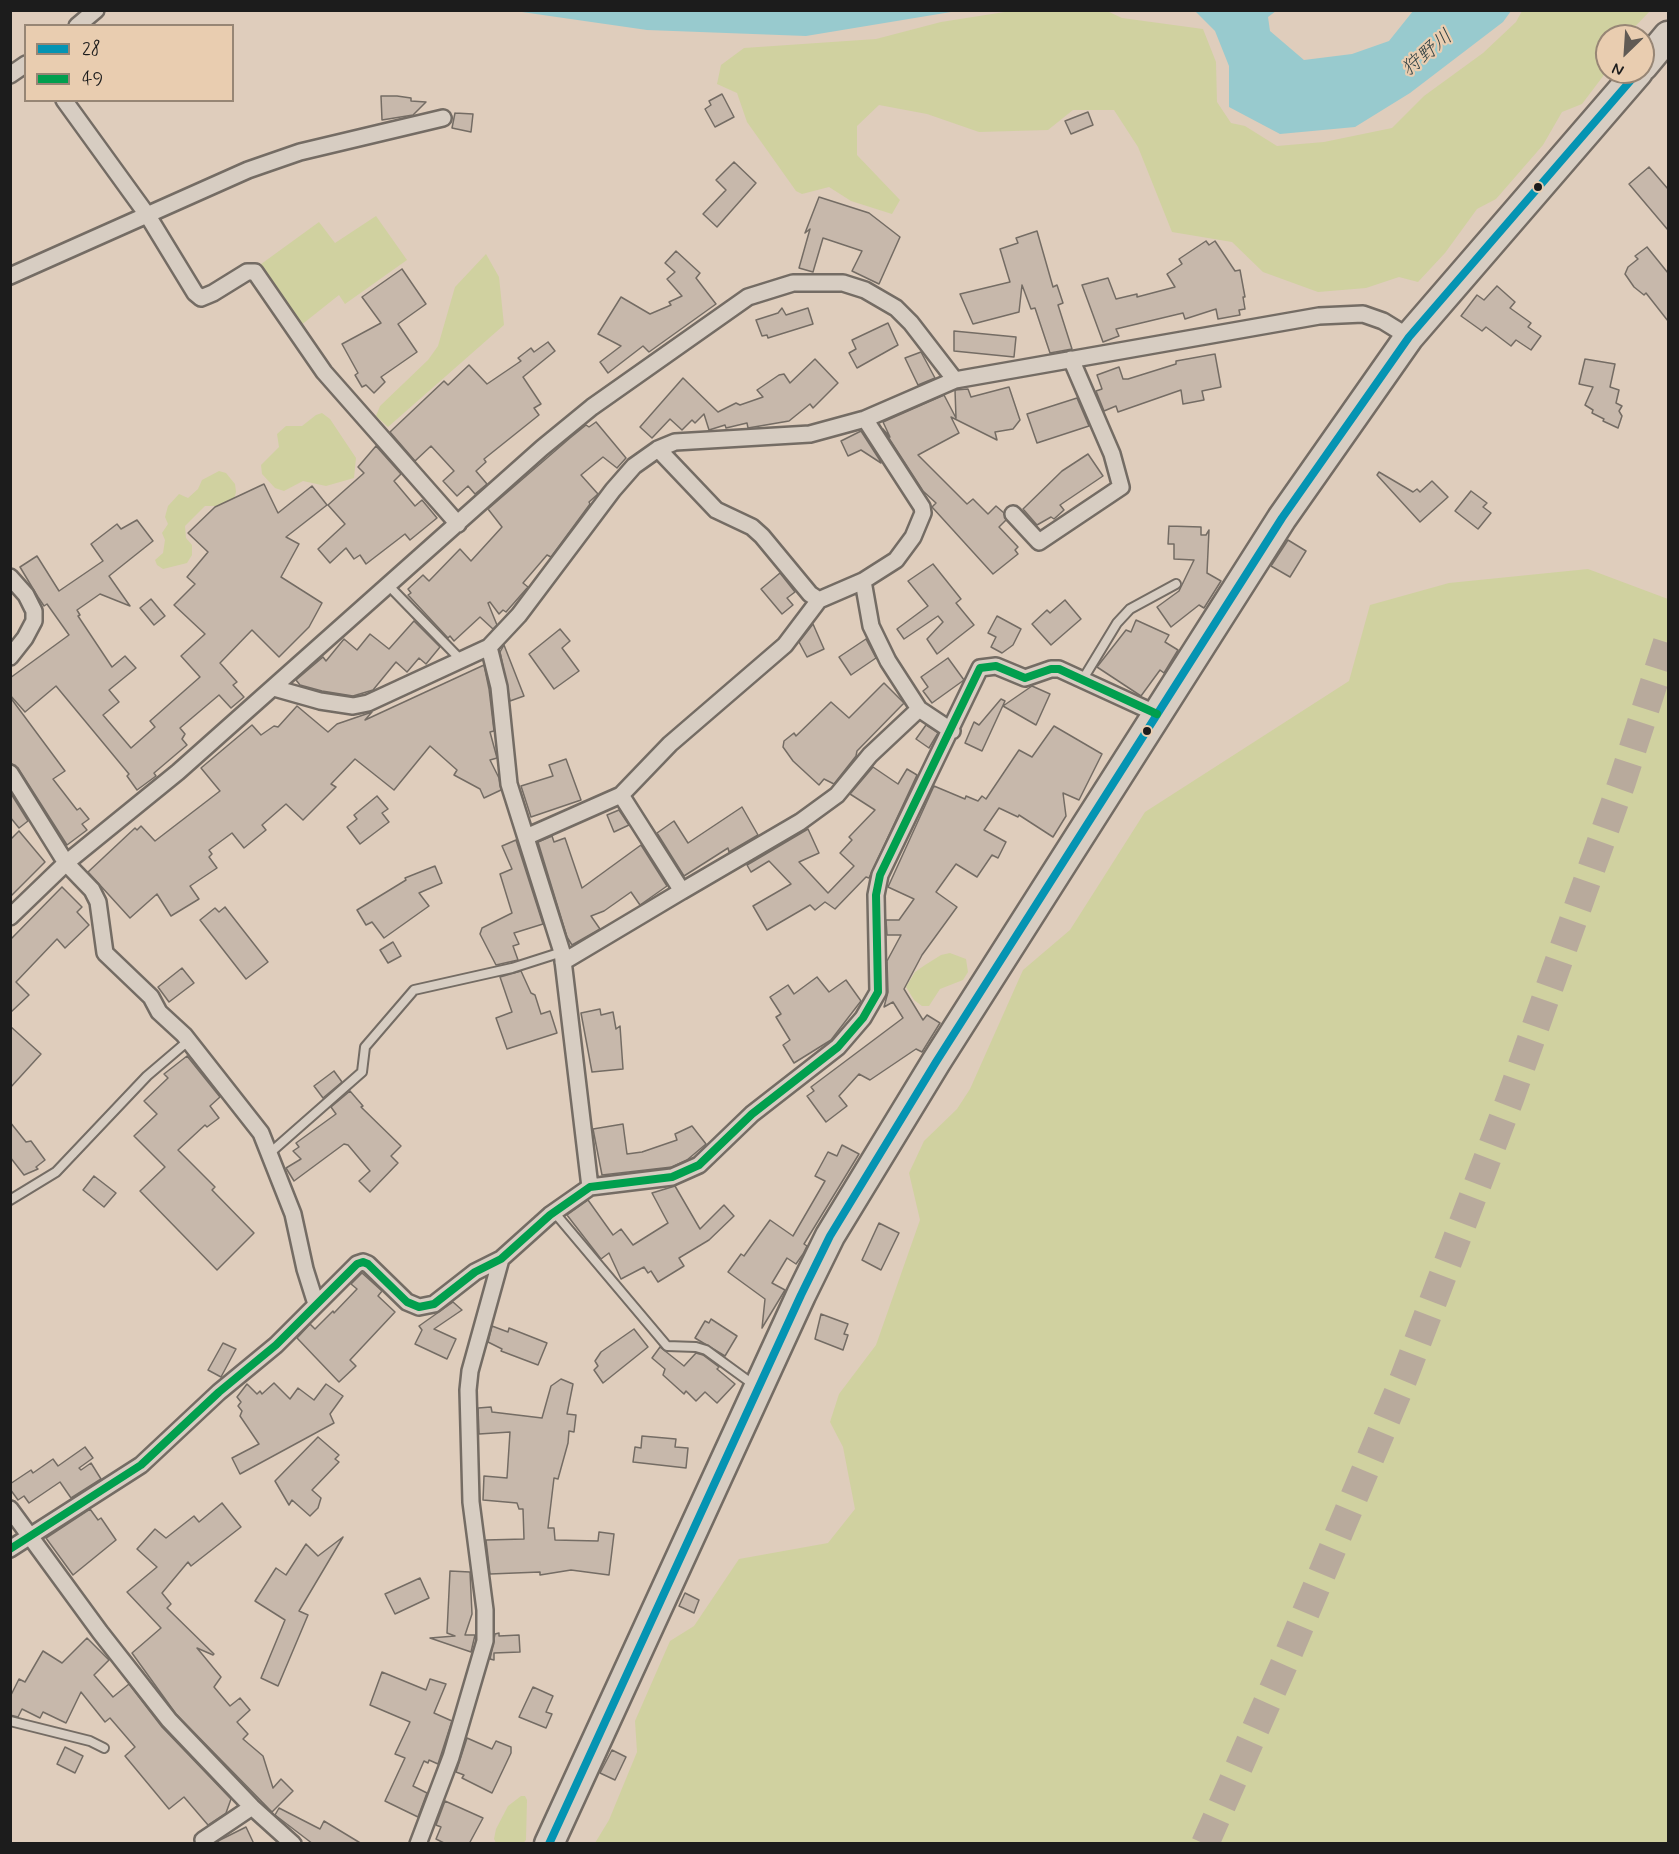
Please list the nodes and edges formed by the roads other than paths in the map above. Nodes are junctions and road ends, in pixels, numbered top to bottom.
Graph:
1 (96, 10) edge
2 (79, 24) edge
3 (1668, 36) edge
4 (1655, 52) edge
5 (24, 65) edge
6 (10, 75) edge
7 (1628, 84) edge
8 (65, 102) edge
9 (443, 118) dead end
10 (148, 216) junction
11 (10, 276) edge
12 (1409, 337) junction
13 (1071, 359) junction
14 (955, 380) junction
15 (865, 419) junction
16 (658, 449) junction
17 (1013, 514) dead end
18 (458, 524) junction
19 (10, 577) edge
20 (863, 581) junction
21 (1176, 584) dead end
22 (388, 585) junction
23 (819, 600) junction
24 (489, 647) junction
25 (10, 657) edge
26 (462, 661) junction
27 (1083, 679) junction
28 (274, 688) junction
29 (919, 709) junction
30 (1157, 714) junction
31 (952, 731) junction
32 (12, 779) edge
33 (621, 795) junction
34 (526, 837) junction
35 (66, 863) junction
36 (682, 891) junction
37 (10, 917) edge
38 (563, 957) junction
39 (188, 1041) junction
40 (271, 1152) junction
41 (590, 1187) junction
42 (10, 1200) edge
43 (554, 1212) junction
44 (501, 1259) junction
45 (316, 1304) junction
46 (758, 1388) junction
47 (10, 1509) edge
48 (30, 1537) junction
49 (10, 1549) edge
50 (10, 1721) edge
51 (104, 1748) dead end
52 (252, 1807) junction
53 (202, 1842) edge
54 (293, 1844) edge
55 (418, 1844) edge
56 (549, 1844) edge

1 - 2 street
3 - 4 highway
5 - 6 street
7 - 12 highway
8 - 10 street
9 - 10 street
10 - 11 street
10 - 18 street
12 - 13 street
12 - 30 highway
13 - 14 street
13 - 17 street
14 - 15 street
14 - 18 street
15 - 16 street
15 - 20 street
16 - 23 street
16 - 24 street
18 - 22 street
19 - 25 street
20 - 23 street
20 - 29 street
21 - 27 lane
22 - 26 lane
22 - 28 street
23 - 33 street
24 - 26 street
24 - 34 street
26 - 28 street
27 - 30 street
27 - 31 street
28 - 35 street
29 - 31 street
29 - 36 street
30 - 46 highway
31 - 41 street
32 - 35 street
33 - 34 street
33 - 36 street
34 - 38 street
35 - 37 street
35 - 39 street
36 - 38 street
38 - 40 lane
38 - 41 street
39 - 40 street
39 - 42 lane
40 - 45 street
41 - 43 street
43 - 44 street
43 - 46 lane
44 - 45 street
44 - 55 street
45 - 48 street
46 - 56 highway
47 - 48 street
48 - 49 street
48 - 52 street
50 - 51 lane
52 - 53 street
52 - 54 street

